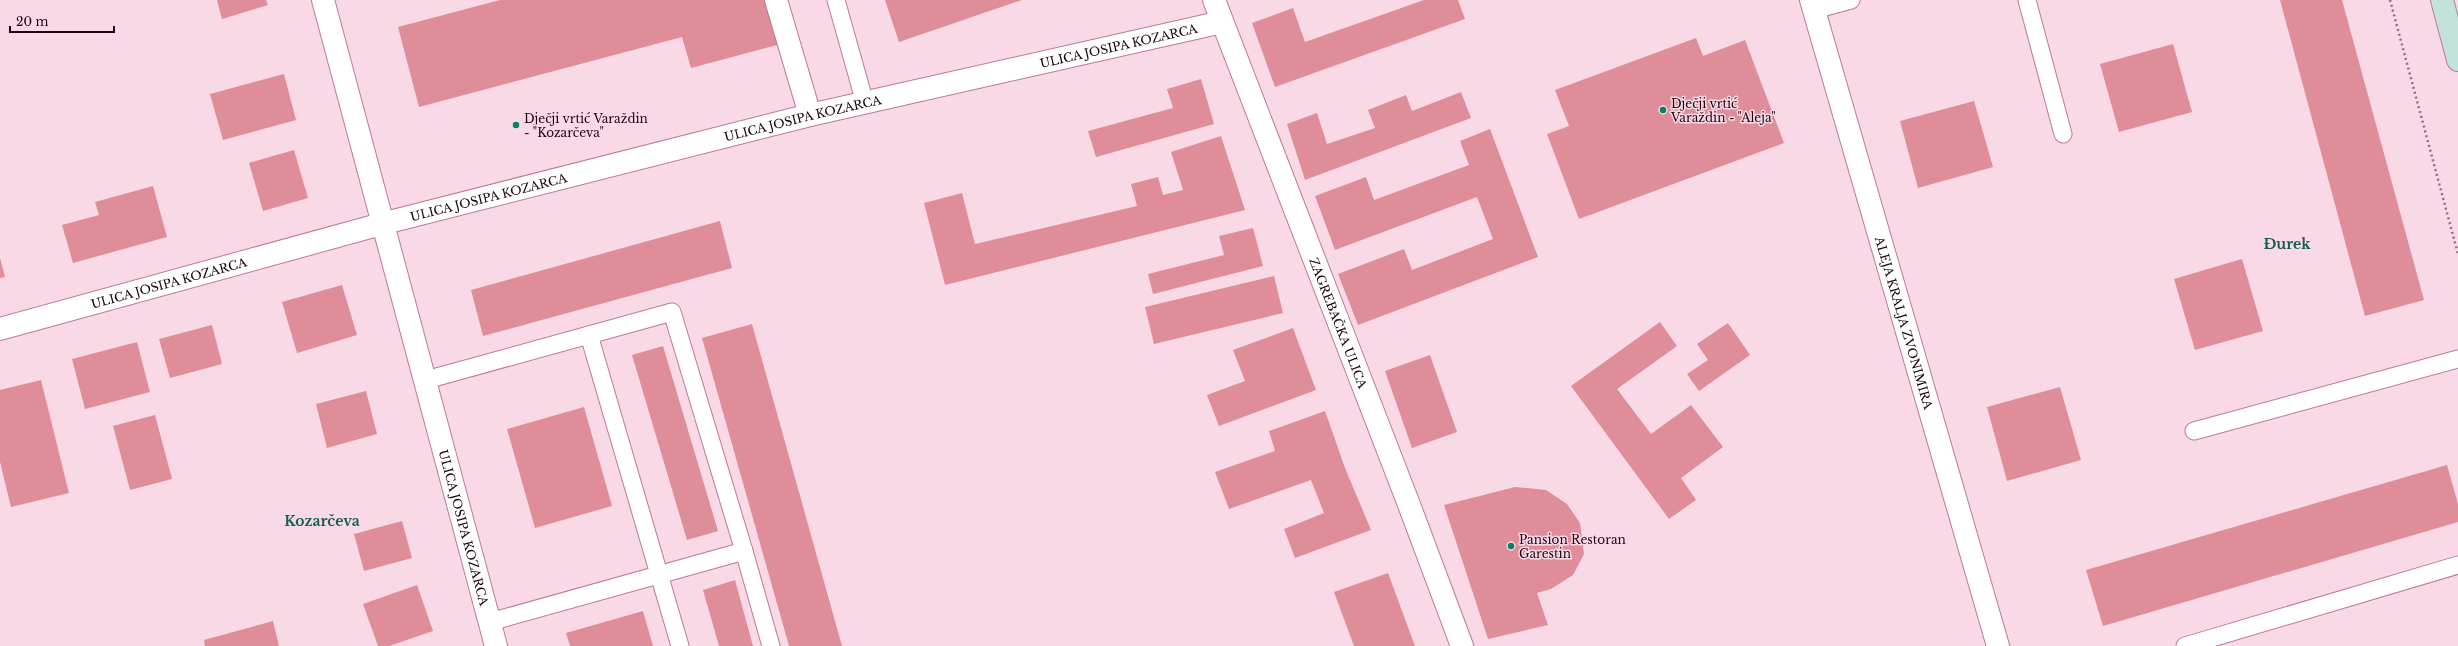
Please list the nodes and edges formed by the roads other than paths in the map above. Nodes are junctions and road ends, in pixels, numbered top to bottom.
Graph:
1 (323, 0) edge
2 (776, 0) edge
3 (836, 0) edge
4 (1214, 0) edge
5 (1851, 0) edge
6 (2027, 0) edge
7 (2442, 0) edge
8 (1813, 5) edge
9 (1222, 22) junction
10 (2458, 60) edge
11 (865, 103) junction
12 (810, 115) junction
13 (2062, 134) dead end
14 (385, 223) junction
15 (0, 329) edge
16 (589, 335) junction
17 (2458, 359) edge
18 (426, 380) junction
19 (2194, 431) dead end
20 (744, 552) junction
21 (2458, 565) edge
22 (659, 575) junction
23 (490, 622) junction
24 (496, 646) edge
25 (680, 646) edge
26 (771, 646) edge
27 (1462, 646) edge
28 (1998, 646) edge
29 (2184, 646) edge

1 - 14 street, ULICA JOSIPA KOZARCA
2 - 12 street
3 - 11 lane
4 - 9 street, ZAGREBAČKA ULICA
5 - 8 lane
6 - 13 lane
7 - 10 main road
8 - 28 street, ALEJA KRALJA ZVONIMIRA
9 - 11 street, ULICA JOSIPA KOZARCA
9 - 27 street, ZAGREBAČKA ULICA
11 - 12 street, ULICA JOSIPA KOZARCA
12 - 14 street, ULICA JOSIPA KOZARCA
14 - 15 street, ULICA JOSIPA KOZARCA
14 - 18 street, ULICA JOSIPA KOZARCA
16 - 18 lane
16 - 20 lane
16 - 22 lane
17 - 19 lane
18 - 23 street, ULICA JOSIPA KOZARCA
20 - 22 lane
20 - 26 lane
21 - 29 lane
22 - 23 lane
22 - 25 lane
23 - 24 street, ULICA JOSIPA KOZARCA

